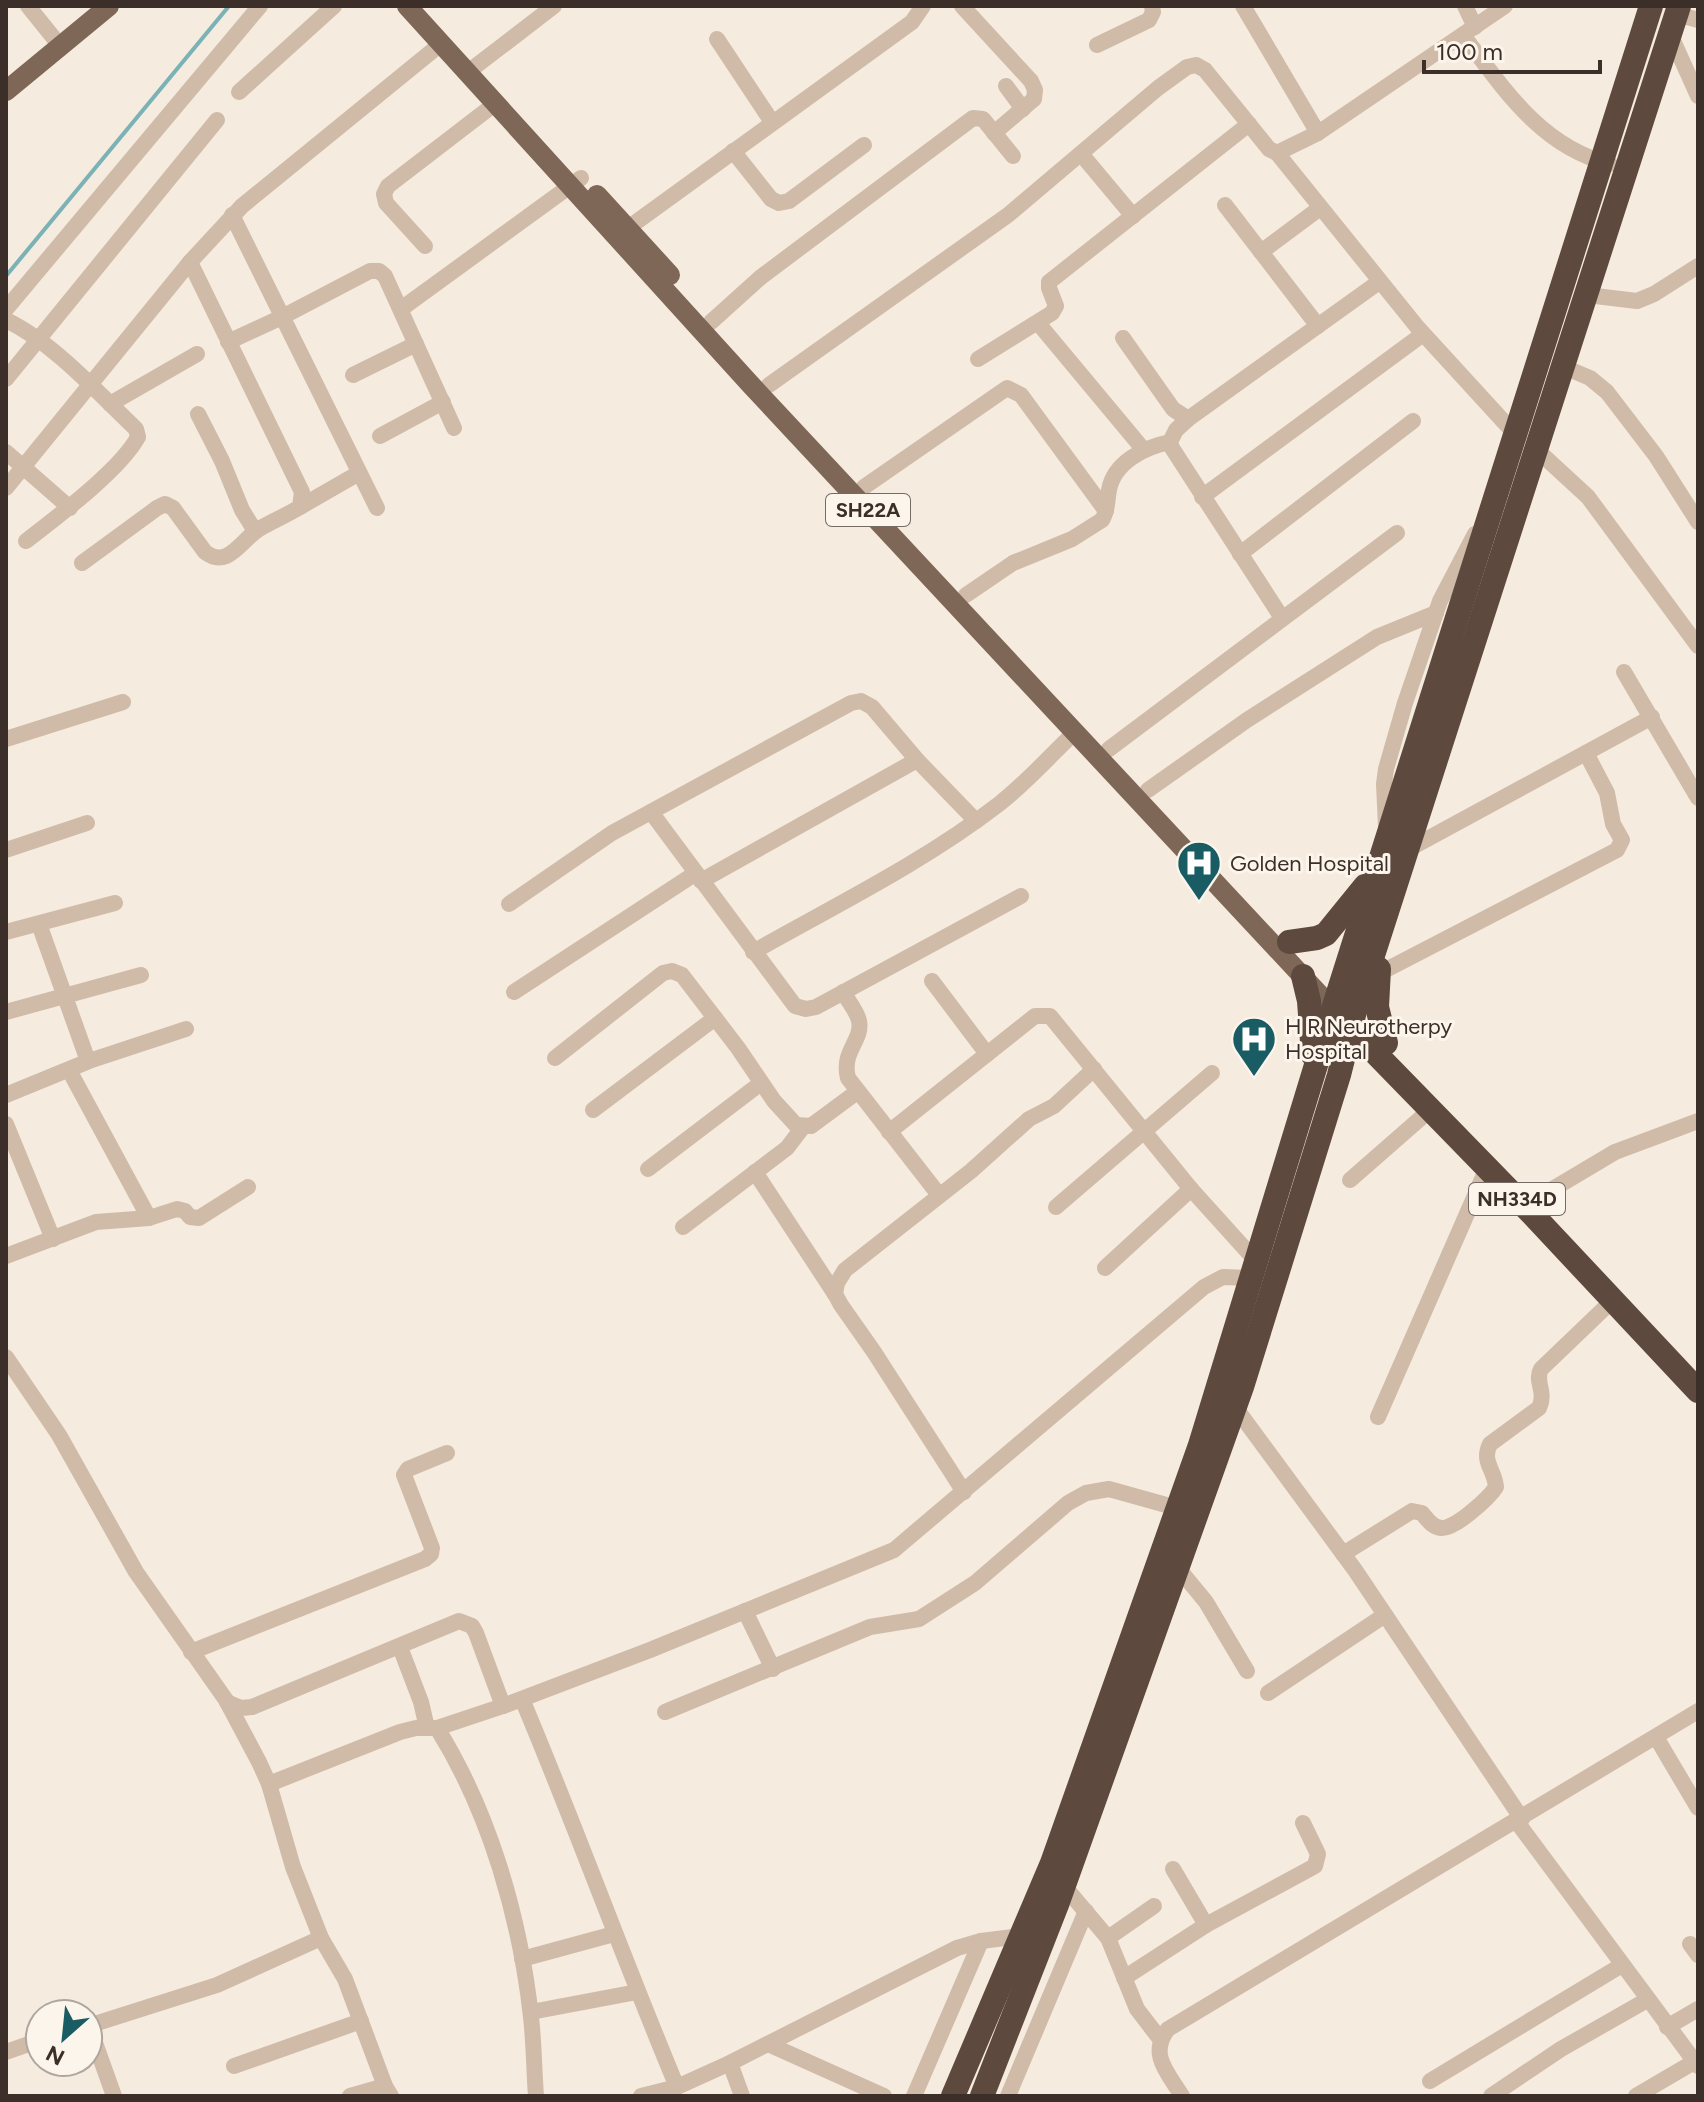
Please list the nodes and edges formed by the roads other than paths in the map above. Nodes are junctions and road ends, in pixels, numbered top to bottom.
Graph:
1 (28, 6) edge
2 (109, 6) edge
3 (260, 6) edge
4 (334, 6) edge
5 (407, 6) edge
6 (425, 6) edge
7 (554, 6) edge
8 (923, 6) edge
9 (962, 6) edge
10 (1152, 6) edge
11 (1243, 6) edge
12 (1465, 6) edge
13 (1505, 6) edge
14 (1651, 6) edge
15 (1681, 18) edge
16 (1469, 31) junction
17 (717, 39) dead end
18 (442, 43) junction
19 (1097, 45) dead end
20 (61, 47) junction
21 (473, 68) junction
22 (1006, 86) dead end
23 (6, 91) edge
24 (239, 92) dead end
25 (1698, 96) edge
26 (496, 103) junction
27 (1023, 109) junction
28 (217, 120) dead end
29 (772, 122) junction
30 (1249, 124) junction
31 (994, 133) junction
32 (1318, 133) junction
33 (864, 145) dead end
34 (733, 151) junction
35 (1277, 153) junction
36 (1082, 155) junction
37 (1013, 156) dead end
38 (1602, 162) junction
39 (1628, 168) junction
40 (576, 182) junction
41 (1225, 205) dead end
42 (1320, 208) junction
43 (232, 215) junction
44 (1133, 216) junction
45 (628, 228) junction
46 (425, 246) dead end
47 (1261, 252) junction
48 (190, 262) junction
49 (1698, 266) edge
50 (1379, 282) junction
51 (1587, 295) junction
52 (6, 309) edge
53 (401, 309) junction
54 (282, 317) junction
55 (6, 320) edge
56 (711, 322) junction
57 (1038, 323) junction
58 (1318, 326) junction
59 (1423, 334) junction
60 (1123, 338) dead end
61 (39, 340) junction
62 (228, 342) junction
63 (416, 344) junction
64 (197, 354) dead end
65 (978, 359) dead end
66 (1564, 367) junction
67 (353, 375) dead end
68 (6, 379) edge
69 (91, 385) junction
70 (769, 385) junction
71 (443, 402) junction
72 (110, 404) junction
73 (198, 414) dead end
74 (1188, 419) junction
75 (1413, 421) dead end
76 (454, 428) dead end
77 (1516, 435) junction
78 (380, 436) dead end
79 (1170, 442) junction
80 (1143, 449) junction
81 (1537, 450) junction
82 (6, 452) edge
83 (23, 466) junction
84 (359, 473) junction
85 (864, 487) junction
86 (6, 488) edge
87 (1497, 493) junction
88 (1202, 497) junction
89 (300, 507) junction
90 (70, 508) junction
91 (377, 508) dead end
92 (1106, 511) junction
93 (1698, 522) edge
94 (255, 531) junction
95 (1397, 533) dead end
96 (26, 541) dead end
97 (1240, 554) junction
98 (82, 563) dead end
99 (966, 595) junction
100 (1436, 613) junction
101 (1282, 618) junction
102 (1698, 646) edge
103 (1624, 672) dead end
104 (123, 702) dead end
105 (1652, 717) junction
106 (1075, 732) junction
107 (6, 739) edge
108 (1109, 749) junction
109 (1586, 753) junction
110 (917, 760) junction
111 (1148, 790) junction
112 (1698, 798) edge
113 (651, 812) junction
114 (976, 821) junction
115 (87, 823) dead end
116 (1397, 845) junction
117 (6, 850) edge
118 (1378, 867) junction
119 (698, 877) junction
120 (1021, 896) dead end
121 (115, 903) dead end
122 (509, 904) dead end
123 (39, 924) junction
124 (1381, 931) junction
125 (6, 932) edge
126 (1289, 942) junction
127 (753, 952) junction
128 (1378, 974) junction
129 (141, 975) dead end
130 (1303, 976) junction
131 (932, 981) dead end
132 (514, 992) dead end
133 (843, 992) junction
134 (63, 996) junction
135 (1344, 1010) junction
136 (6, 1012) edge
137 (715, 1018) junction
138 (186, 1029) dead end
139 (1386, 1053) junction
140 (987, 1054) junction
141 (555, 1058) dead end
142 (88, 1061) junction
143 (1094, 1069) junction
144 (69, 1070) junction
145 (1212, 1073) dead end
146 (1339, 1075) junction
147 (1312, 1078) junction
148 (761, 1083) junction
149 (857, 1092) junction
150 (6, 1095) edge
151 (593, 1110) dead end
152 (1430, 1110) junction
153 (1698, 1121) edge
154 (6, 1124) edge
155 (803, 1127) junction
156 (889, 1132) junction
157 (1145, 1132) junction
158 (1487, 1168) junction
159 (648, 1169) dead end
160 (755, 1172) junction
161 (1350, 1180) dead end
162 (248, 1187) dead end
163 (1191, 1189) junction
164 (939, 1195) junction
165 (1536, 1199) junction
166 (1056, 1207) dead end
167 (149, 1218) junction
168 (683, 1227) dead end
169 (53, 1239) junction
170 (6, 1256) edge
171 (1105, 1268) dead end
172 (1254, 1269) junction
173 (835, 1294) junction
174 (1613, 1300) junction
175 (6, 1357) edge
176 (1698, 1369) edge
177 (12, 1379) edge
178 (1698, 1391) edge
179 (1235, 1407) junction
180 (1378, 1417) dead end
181 (447, 1453) dead end
182 (964, 1492) junction
183 (1177, 1508) junction
184 (1343, 1554) junction
185 (1178, 1568) junction
186 (745, 1611) junction
187 (1385, 1615) junction
188 (400, 1647) junction
189 (191, 1652) junction
190 (773, 1669) junction
191 (1247, 1671) dead end
192 (1268, 1693) dead end
193 (522, 1699) junction
194 (227, 1702) junction
195 (503, 1706) junction
196 (1698, 1711) edge
197 (665, 1712) dead end
198 (432, 1728) junction
199 (1656, 1737) junction
200 (269, 1784) junction
201 (1698, 1808) edge
202 (1520, 1821) junction
203 (1303, 1823) dead end
204 (1173, 1869) dead end
205 (1064, 1886) junction
206 (1154, 1906) dead end
207 (1086, 1911) junction
208 (1206, 1925) junction
209 (614, 1934) junction
210 (1021, 1936) junction
211 (321, 1938) junction
212 (1108, 1938) junction
213 (981, 1941) junction
214 (522, 1959) junction
215 (1622, 1965) junction
216 (1124, 1978) junction
217 (637, 1992) junction
218 (1647, 2000) junction
219 (1698, 2009) edge
220 (531, 2012) junction
221 (104, 2021) edge
222 (361, 2021) junction
223 (1667, 2027) junction
224 (1160, 2039) junction
225 (768, 2044) junction
226 (730, 2063) junction
227 (1696, 2064) edge
228 (234, 2066) dead end
229 (104, 2069) edge
230 (1430, 2081) dead end
231 (677, 2087) junction
232 (388, 2091) edge
233 (114, 2096) edge
234 (350, 2096) edge
235 (536, 2096) edge
236 (641, 2096) edge
237 (742, 2096) edge
238 (884, 2096) edge
239 (914, 2096) edge
240 (953, 2096) edge
241 (982, 2096) edge
242 (1008, 2096) edge
243 (1182, 2096) edge
244 (1491, 2096) edge
245 (1636, 2096) edge

1 - 20 street
2 - 20 main road
3 - 52 street
4 - 24 street
5 - 18 main road, SH22A
6 - 21 main road, SH22A
7 - 21 street
8 - 29 street
9 - 27 street
10 - 19 street
11 - 32 street
12 - 16 street
13 - 16 street
14 - 38 highway
15 - 25 street
15 - 39 highway
16 - 32 street
16 - 38 street
17 - 29 street
18 - 21 main road, SH22A
18 - 43 street
20 - 23 main road
21 - 26 main road, SH22A
21 - 40 main road, SH22A
22 - 27 street
26 - 40 main road, SH22A
26 - 46 street
27 - 31 street
28 - 61 street
29 - 34 street
30 - 35 street
30 - 36 street
30 - 44 street
31 - 37 street
31 - 56 street
32 - 35 street
33 - 34 street
34 - 45 street
35 - 42 street
36 - 44 street
36 - 70 street
38 - 39 street
38 - 77 highway
39 - 51 highway
40 - 45 main road, SH22A
40 - 53 street
40 - 106 main road, SH22A
41 - 47 street
42 - 47 street
42 - 50 street
43 - 48 street
43 - 54 street
44 - 57 street
45 - 56 main road, SH22A
47 - 58 street
48 - 62 street
48 - 69 street
49 - 51 street
50 - 58 street
50 - 59 street
51 - 66 highway
53 - 54 street
53 - 63 street
54 - 62 street
54 - 84 street
55 - 61 street
56 - 70 main road, SH22A
57 - 65 street
57 - 80 street
58 - 74 street
59 - 77 street
59 - 88 street
60 - 74 street
61 - 68 street
61 - 69 street
62 - 89 street
63 - 67 street
63 - 71 street
64 - 72 street
66 - 81 highway
66 - 93 street
69 - 72 street
69 - 83 street
70 - 85 main road, SH22A
71 - 76 street
71 - 78 street
72 - 90 street
73 - 94 street
74 - 79 street
75 - 97 street
77 - 87 highway
79 - 80 street
79 - 88 street
80 - 92 street
81 - 102 street
81 - 116 highway
82 - 83 street
83 - 86 street
83 - 90 street
84 - 89 street
84 - 91 street
85 - 92 street
85 - 99 main road, SH22A
87 - 100 street
87 - 116 highway
88 - 97 street
89 - 94 street
90 - 96 street
92 - 99 street
94 - 98 street
95 - 101 street
97 - 101 street
99 - 108 main road, SH22A
100 - 111 street
100 - 116 street
101 - 108 street
103 - 105 street
104 - 107 street
105 - 109 street
105 - 112 street
106 - 114 street
106 - 130 main road, SH22A
108 - 111 main road, SH22A
109 - 116 street
109 - 128 street
110 - 113 street
110 - 114 street
110 - 119 street
111 - 126 main road, SH22A
113 - 119 street
113 - 122 street
114 - 127 street
115 - 117 street
116 - 118 highway
116 - 124 highway
118 - 126 highway
118 - 135 highway
119 - 127 street
119 - 132 street
120 - 133 street
121 - 123 street
123 - 125 street
123 - 134 street
124 - 128 highway
124 - 135 highway
126 - 135 main road, SH22A
127 - 133 street
128 - 139 highway
129 - 134 street
130 - 135 main road, SH22A
130 - 147 highway
131 - 140 street
133 - 149 street
134 - 136 street
134 - 142 street
135 - 139 highway, NH334D
135 - 146 highway
135 - 147 highway
137 - 141 street
137 - 148 street
137 - 151 street
138 - 142 street
139 - 146 highway
139 - 152 highway, NH334D
139 - 165 highway, NH334D
140 - 143 street
140 - 156 street
142 - 144 street
143 - 157 street
143 - 164 street
144 - 150 street
144 - 167 street
145 - 157 street
146 - 179 highway
147 - 172 highway
148 - 155 street
148 - 159 street
149 - 155 street
149 - 156 street
152 - 158 highway, NH334D
152 - 161 street
153 - 165 street
154 - 169 street
155 - 160 street
156 - 164 street
157 - 163 street
157 - 166 street
158 - 174 highway, NH334D
158 - 180 street
160 - 168 street
160 - 173 street
162 - 167 street
163 - 171 street
163 - 172 street
164 - 173 street
165 - 176 highway, NH334D
167 - 169 street
169 - 170 street
172 - 182 street
172 - 183 highway
173 - 182 street
174 - 178 highway, NH334D
174 - 184 street
175 - 177 street
177 - 189 street
179 - 184 street
179 - 185 highway
181 - 189 street
182 - 186 street
183 - 190 street
183 - 210 highway
184 - 187 street
185 - 191 street
185 - 205 highway
186 - 190 street
186 - 193 street
187 - 192 street
187 - 202 street
188 - 194 street
188 - 195 street
188 - 198 street
189 - 194 street
190 - 197 street
193 - 195 street
193 - 209 street
194 - 200 street
195 - 198 street
196 - 199 street
198 - 200 street
198 - 214 street
199 - 201 street
199 - 202 street
200 - 211 street
202 - 215 street
202 - 224 street
203 - 208 street
204 - 208 street
205 - 207 street
205 - 241 highway
206 - 212 street
207 - 212 street
207 - 242 street
208 - 216 street
209 - 214 street
209 - 217 street
210 - 213 street
210 - 240 highway
211 - 221 street
211 - 222 street
212 - 216 street
213 - 225 street
213 - 239 street
214 - 220 street
215 - 218 street
215 - 230 street
216 - 224 street
217 - 220 street
217 - 231 street
218 - 223 street
218 - 244 street
219 - 223 street
220 - 235 street
222 - 228 street
222 - 232 street
223 - 227 street
224 - 243 street
225 - 226 street
225 - 238 street
226 - 231 street
226 - 237 street
227 - 245 street
229 - 233 street
231 - 236 street
232 - 234 street

